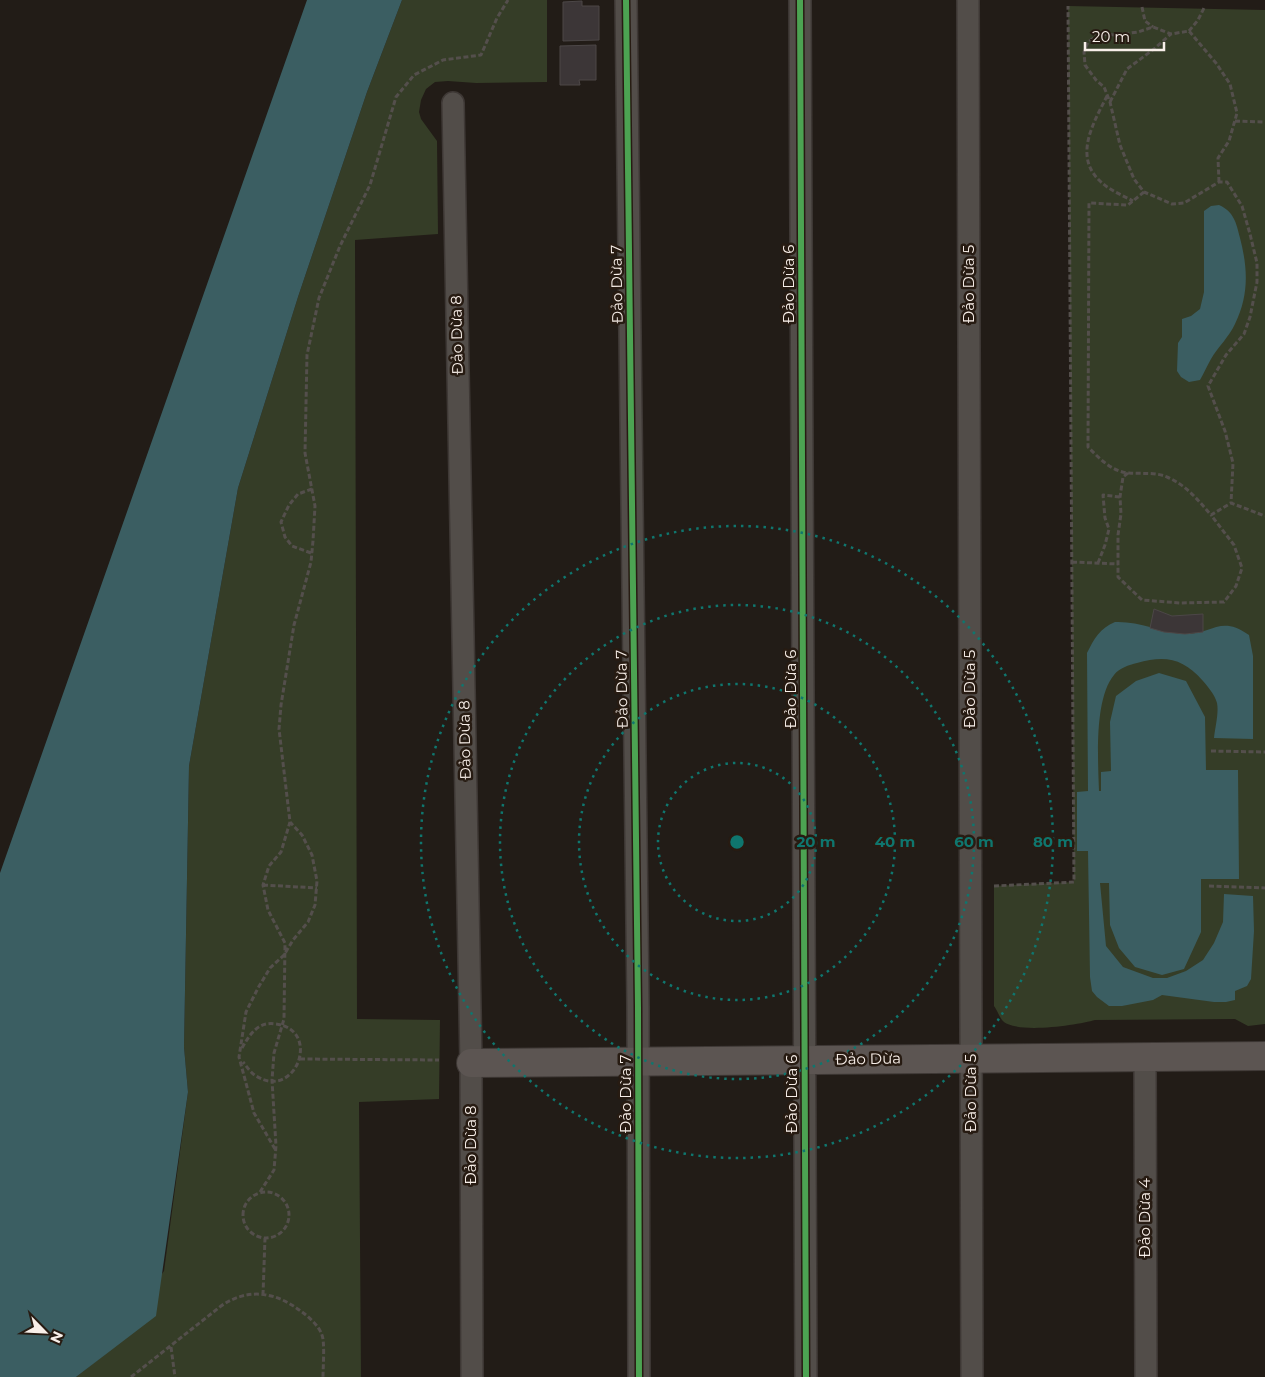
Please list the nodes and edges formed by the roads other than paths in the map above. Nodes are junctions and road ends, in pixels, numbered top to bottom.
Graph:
1 (626, 0) edge
2 (800, 0) edge
3 (968, 0) edge
4 (453, 104) dead end
5 (1265, 1056) edge
6 (970, 1058) junction
7 (1145, 1058) junction
8 (804, 1060) junction
9 (638, 1061) junction
10 (471, 1063) junction
11 (472, 1377) edge
12 (640, 1377) edge
13 (806, 1377) edge
14 (972, 1377) edge
15 (1146, 1377) edge

1 - 9 street, Đảo Dừa 7
2 - 8 street, Đảo Dừa 6
3 - 6 street, Đảo Dừa 5
4 - 10 street, Đảo Dừa 8
5 - 7 street, Đảo Dừa
6 - 7 street, Đảo Dừa
6 - 8 street, Đảo Dừa
6 - 14 street, Đảo Dừa 5
7 - 15 street, Đảo Dừa 4
8 - 9 street, Đảo Dừa
8 - 13 street, Đảo Dừa 6
9 - 10 street, Đảo Dừa
9 - 12 street, Đảo Dừa 7
10 - 11 street, Đảo Dừa 8

